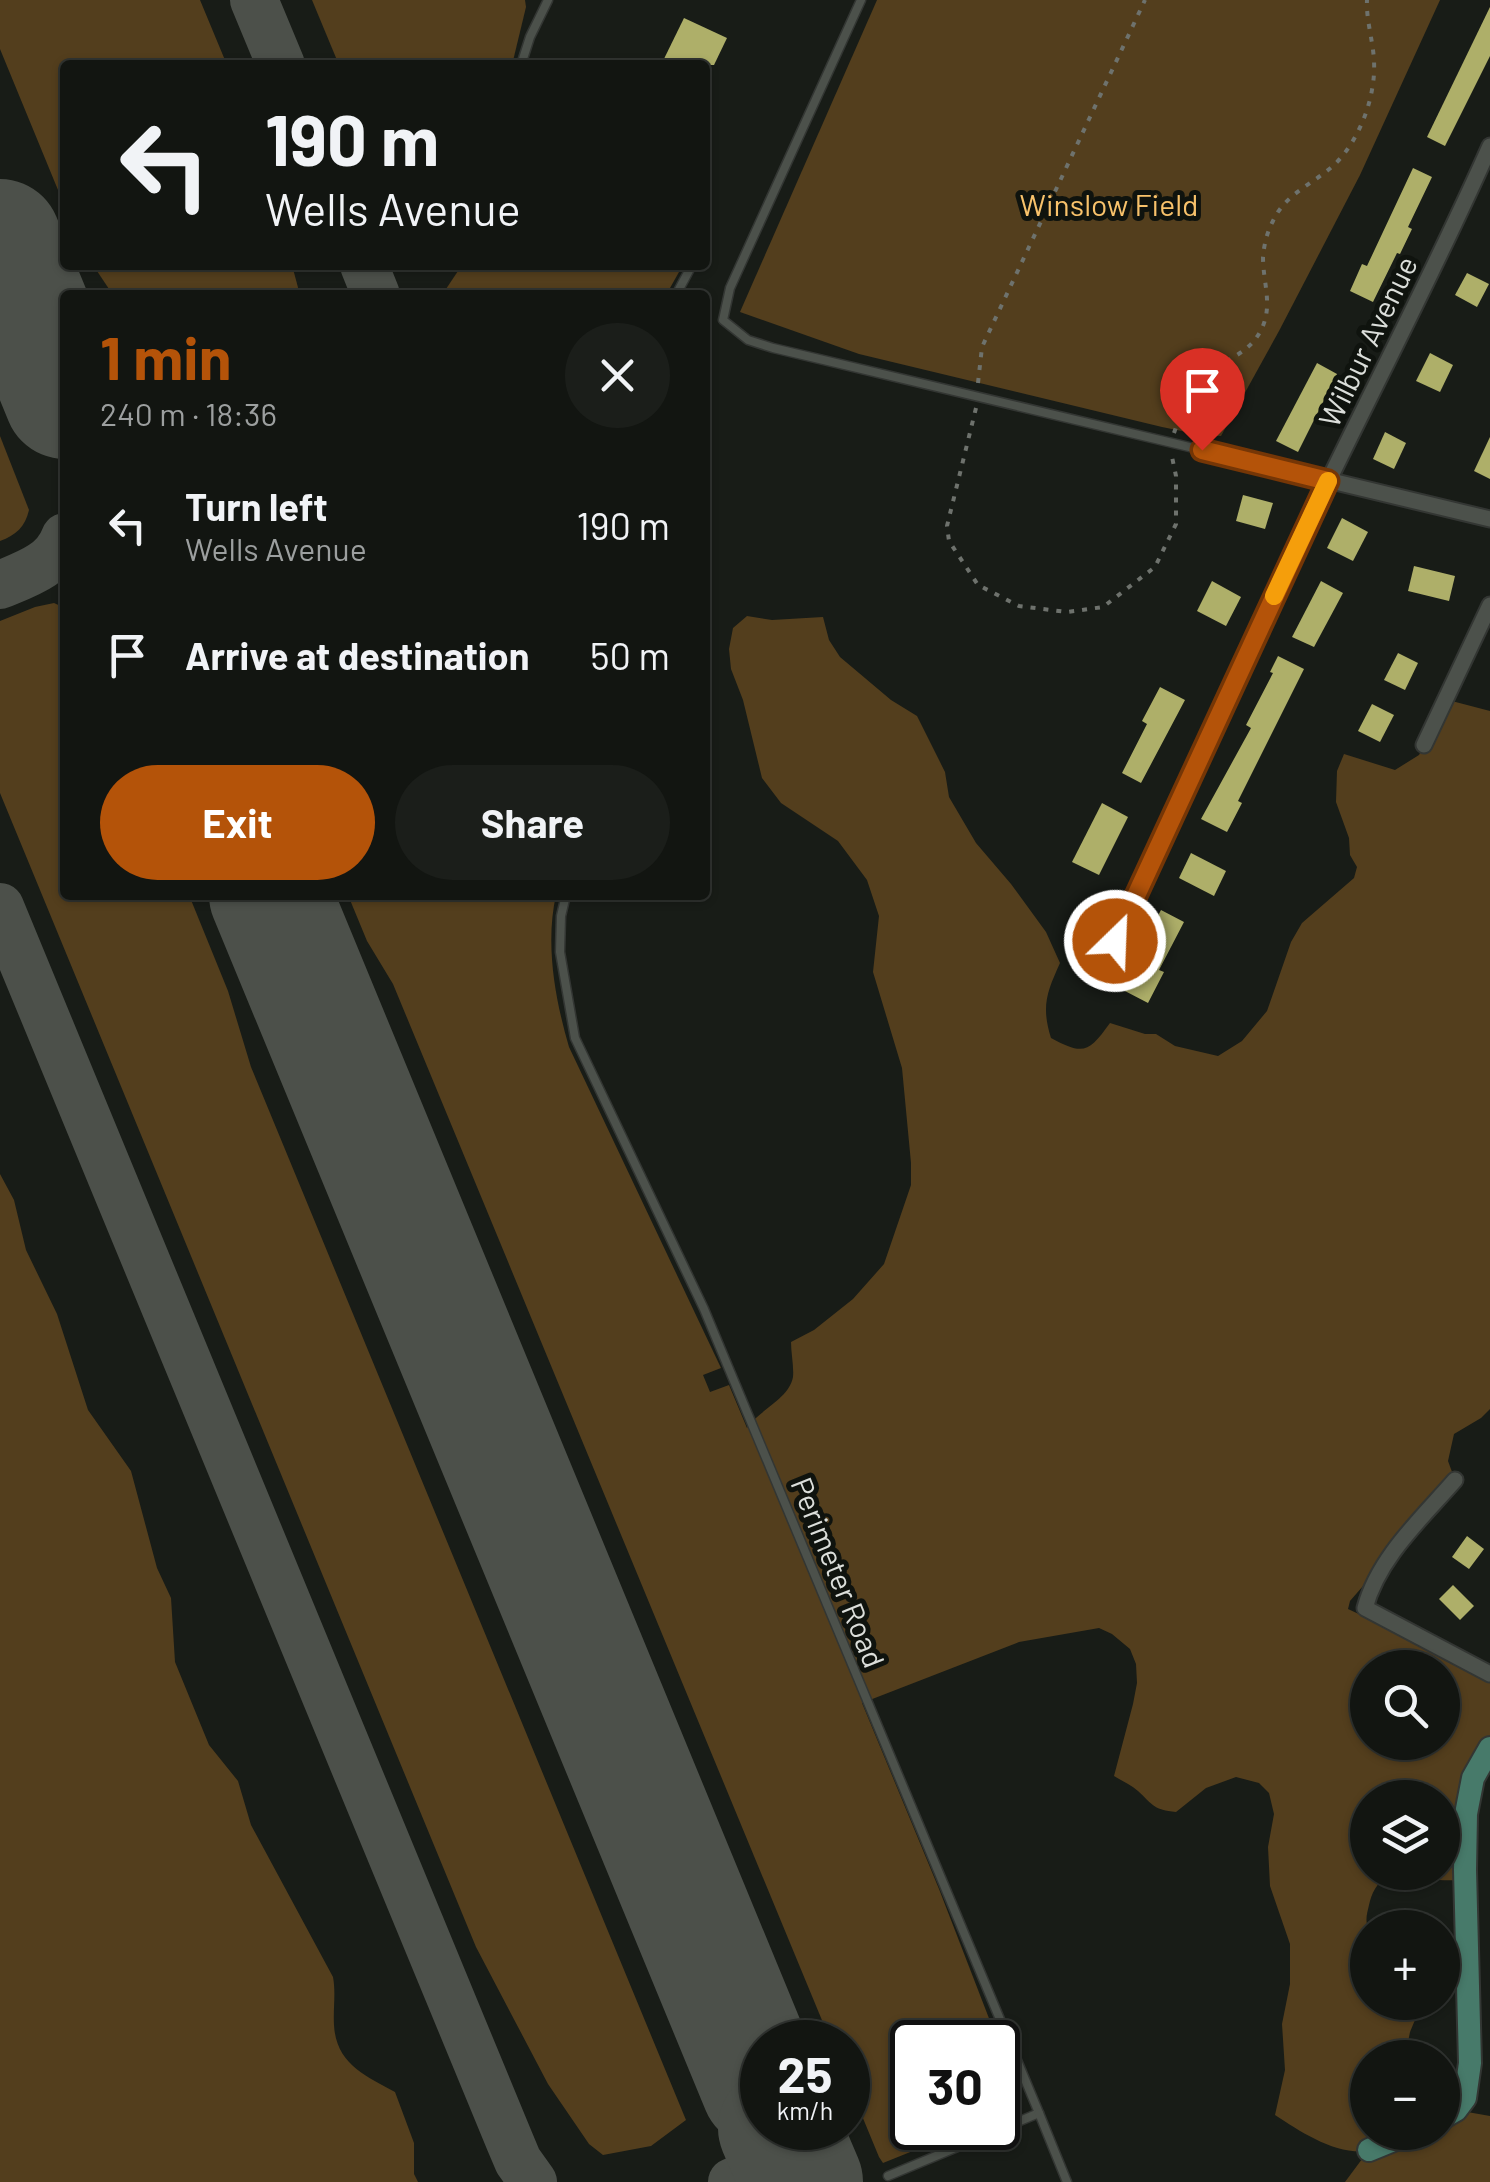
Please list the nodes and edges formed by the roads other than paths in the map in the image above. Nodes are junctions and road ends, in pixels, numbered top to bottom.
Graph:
1 (861, 0) edge
2 (545, 1) edge
3 (523, 60) edge
4 (1490, 146) edge
5 (1202, 450) joint
6 (1328, 481) junction
7 (1490, 519) edge
8 (1490, 605) edge
9 (1424, 745) dead end
10 (565, 900) edge
11 (1115, 941) dead end
12 (1455, 1480) dead end
13 (1490, 1674) edge
14 (1490, 1748) edge
15 (1460, 2105) edge
16 (1038, 2113) junction
17 (888, 2176) dead end
18 (1067, 2182) edge

1 - 5 lane
2 - 3 lane
4 - 6 street, Wilbur Avenue
5 - 6 street
6 - 7 street
6 - 11 street, Wilbur Avenue
8 - 9 street
10 - 16 lane, Perimeter Road
12 - 13 street
14 - 15 street
16 - 17 lane
16 - 18 lane, Perimeter Road

